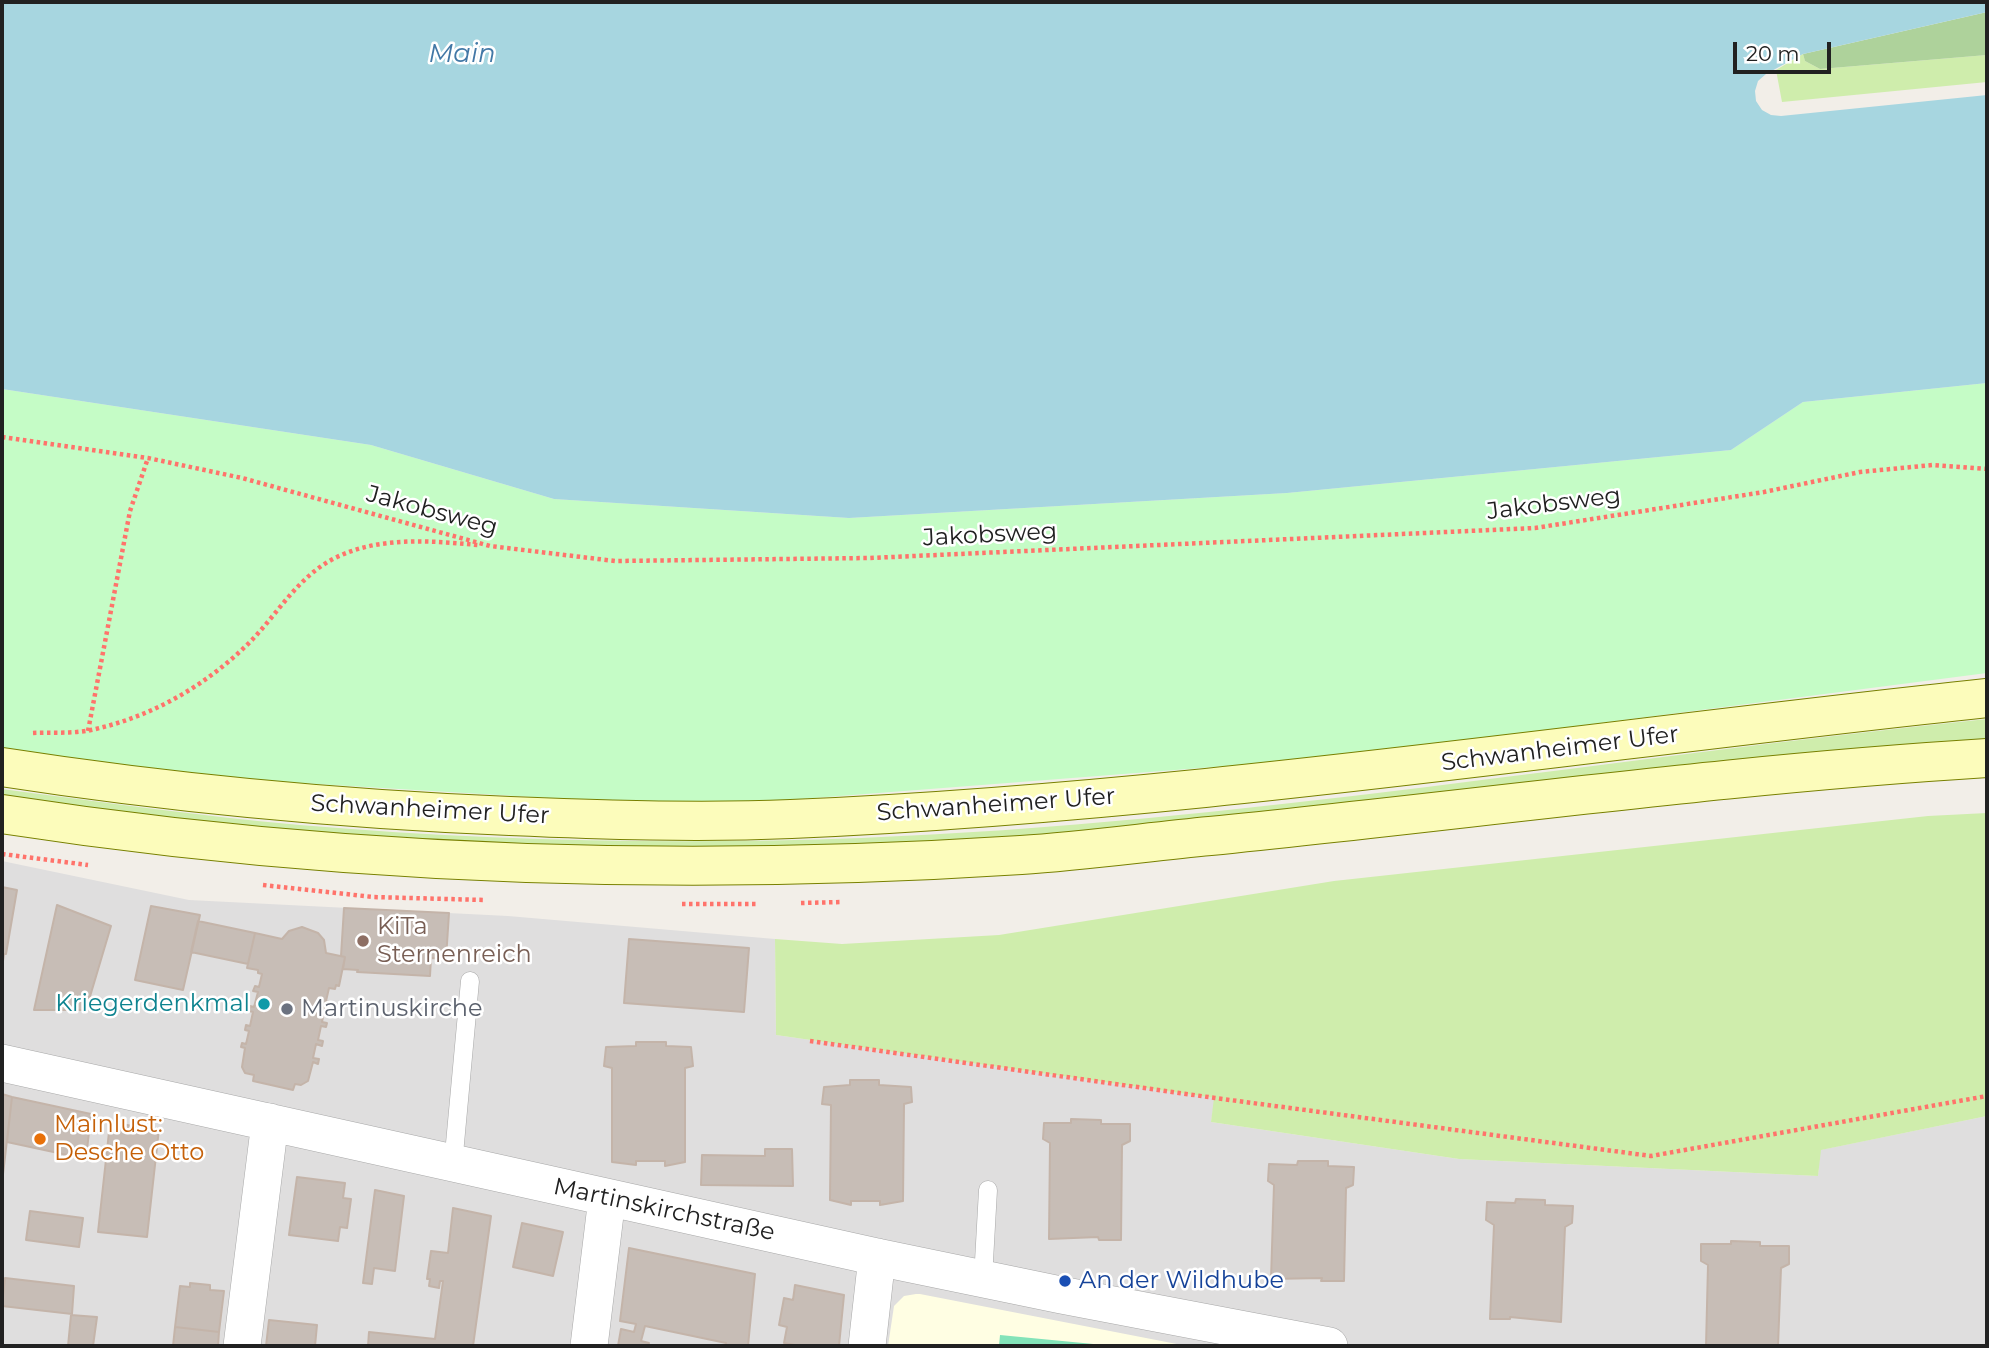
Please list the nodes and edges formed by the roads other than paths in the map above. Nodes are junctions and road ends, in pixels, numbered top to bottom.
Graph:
1 (1987, 698) edge
2 (1987, 758) edge
3 (2, 767) edge
4 (2, 814) edge
5 (470, 981) dead end
6 (2, 1063) edge
7 (271, 1122) junction
8 (453, 1164) junction
9 (988, 1191) dead end
10 (607, 1198) junction
11 (877, 1257) junction
12 (983, 1279) junction
13 (242, 1346) edge
14 (589, 1346) edge
15 (867, 1346) edge
16 (1329, 1346) edge

1 - 3 main road, Schwanheimer Ufer
2 - 4 main road, Schwanheimer Ufer
5 - 8 lane
6 - 7 street, Martinskirchstraße
7 - 8 street, Martinskirchstraße
7 - 13 street
8 - 10 street, Martinskirchstraße
9 - 12 lane
10 - 11 street, Martinskirchstraße
10 - 14 street
11 - 12 street, Martinskirchstraße
11 - 15 street
12 - 16 street, Martinskirchstraße

